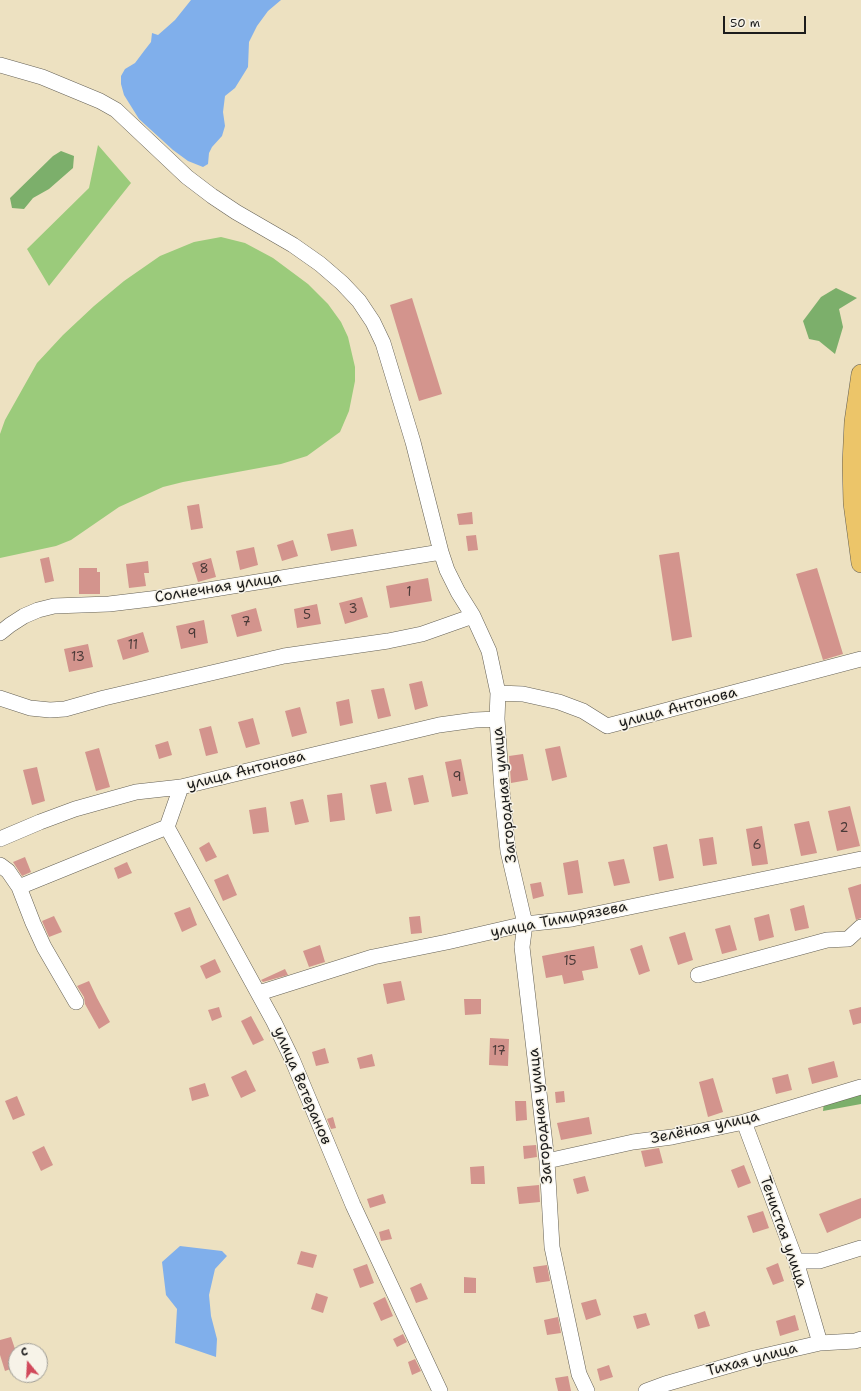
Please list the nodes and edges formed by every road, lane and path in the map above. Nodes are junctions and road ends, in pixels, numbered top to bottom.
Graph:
1 (0, 65) edge
2 (861, 374) edge
3 (441, 552) junction
4 (861, 563) edge
5 (473, 616) junction
6 (0, 633) edge
7 (861, 659) edge
8 (498, 693) junction
9 (0, 698) edge
10 (497, 719) junction
11 (181, 788) junction
12 (167, 827) junction
13 (0, 839) edge
14 (861, 859) edge
15 (0, 865) edge
16 (19, 887) junction
17 (525, 924) junction
18 (861, 927) edge
19 (698, 975) dead end
20 (259, 993) junction
21 (76, 1002) dead end
22 (861, 1087) edge
23 (744, 1122) junction
24 (547, 1161) junction
25 (861, 1248) edge
26 (796, 1261) junction
27 (861, 1339) edge
28 (820, 1343) junction
29 (440, 1391) edge
30 (587, 1391) edge
31 (646, 1391) edge

1 - 3 street, Загородная улица
2 - 4 main road
3 - 5 street, Загородная улица
3 - 6 street, Солнечная улица
5 - 8 street, Загородная улица
5 - 9 street
7 - 8 street, улица Антонова
8 - 10 street, Загородная улица
10 - 11 street, улица Антонова
10 - 17 street, Загородная улица
11 - 12 street
11 - 13 street, улица Антонова
12 - 16 street
12 - 20 street, улица Ветеранов
14 - 17 street, улица Тимирязева
15 - 16 street
16 - 21 street
17 - 20 street, улица Тимирязева
17 - 24 street, Загородная улица
18 - 19 street
20 - 29 street, улица Ветеранов
22 - 23 street, Зелёная улица
23 - 24 street, Зелёная улица
23 - 26 street, Тенистая улица
24 - 30 street, Загородная улица
25 - 26 street
26 - 28 street, Тенистая улица
27 - 28 street, Тихая улица
28 - 31 street, Тихая улица

